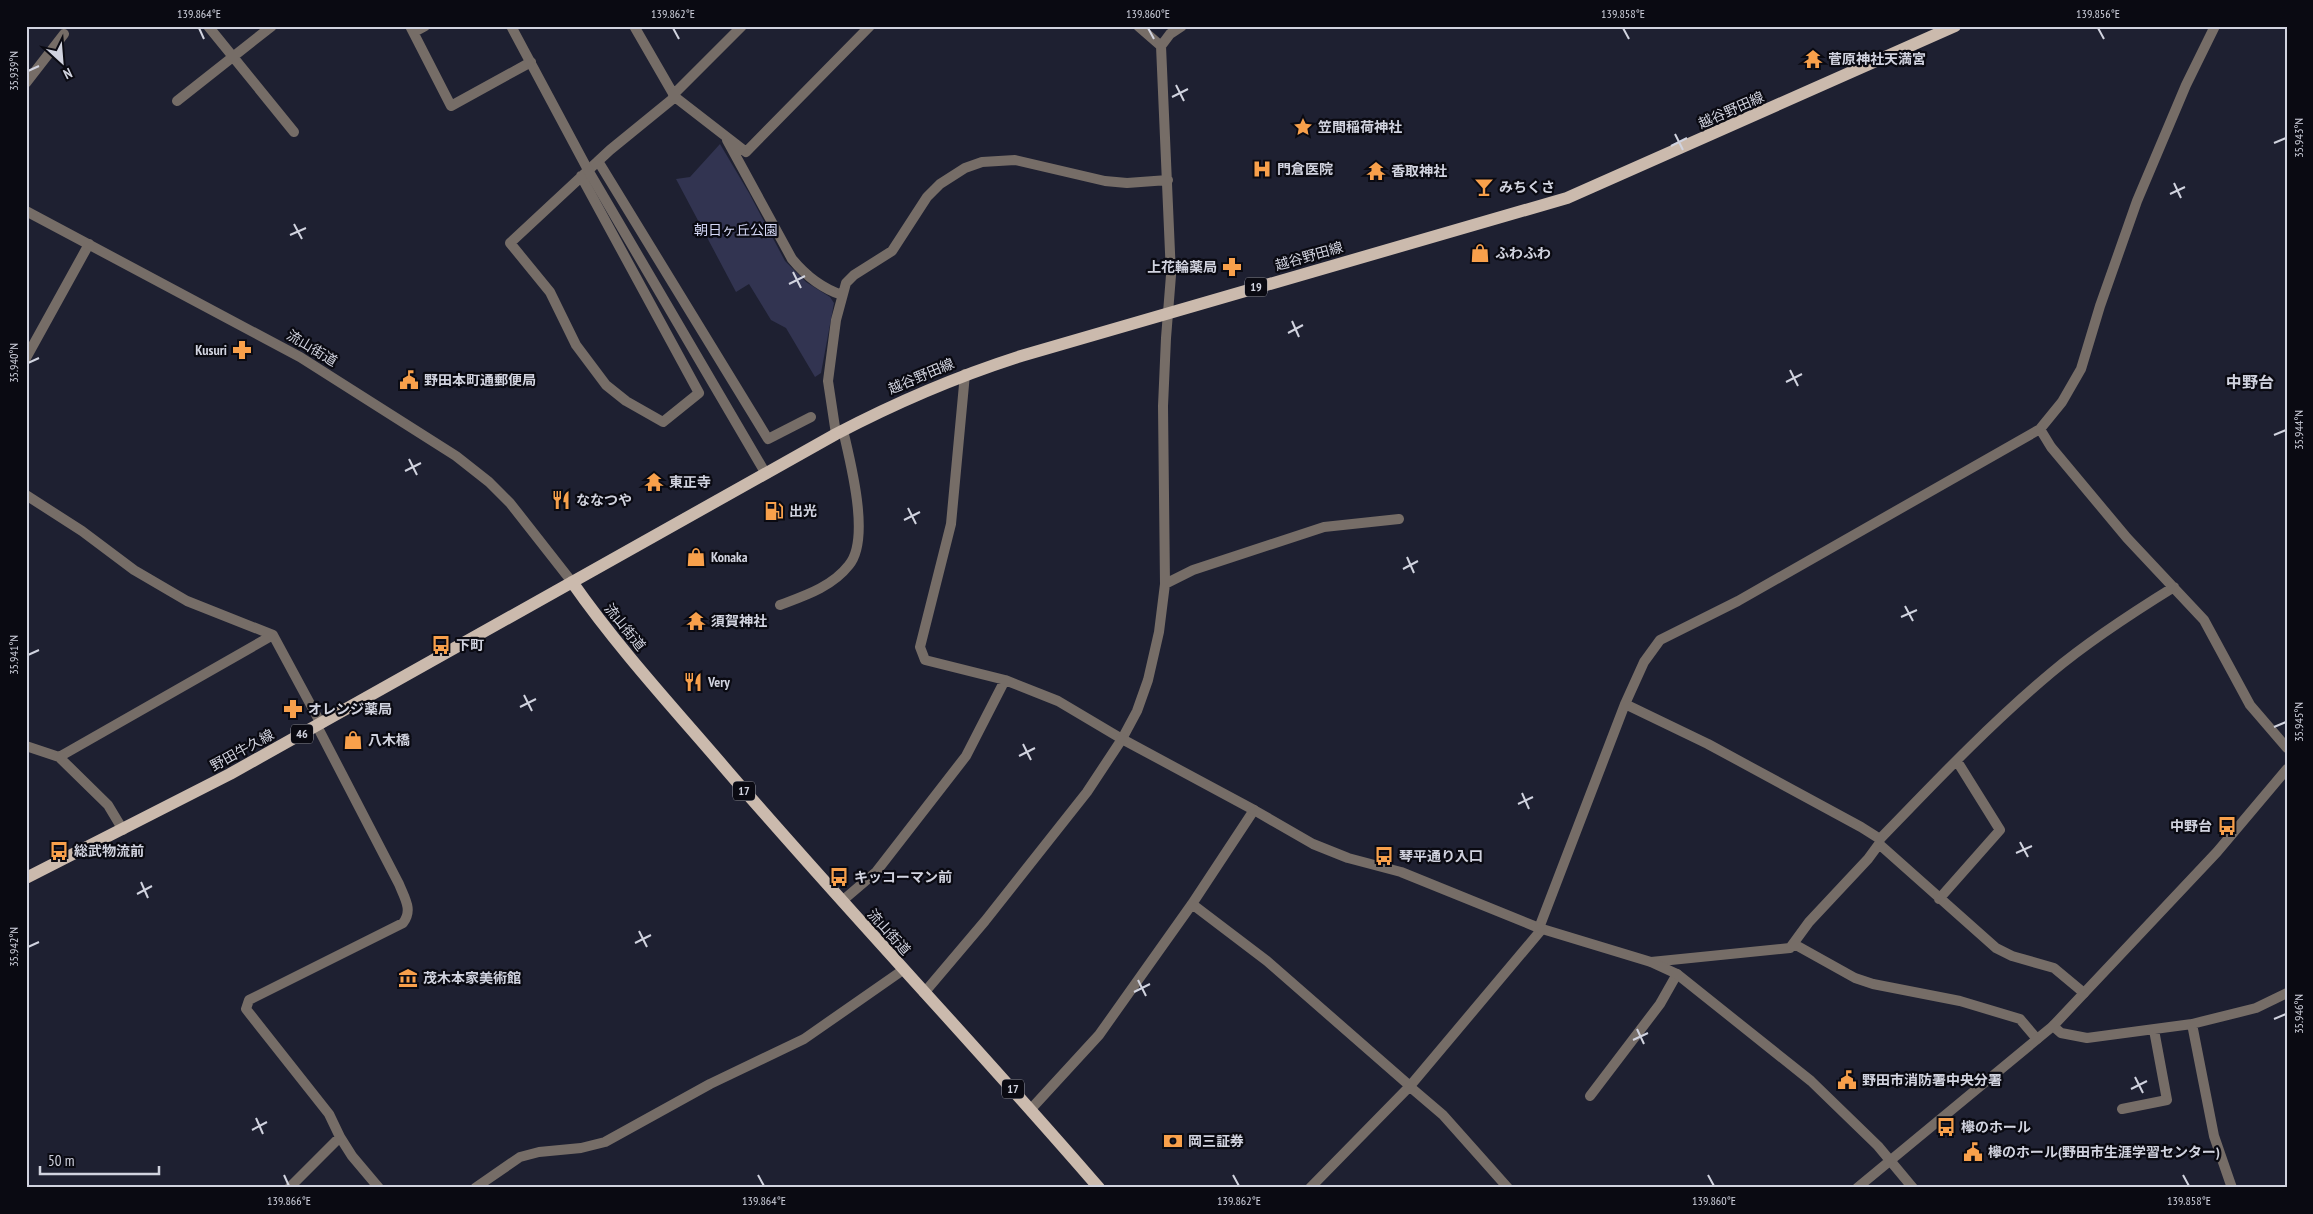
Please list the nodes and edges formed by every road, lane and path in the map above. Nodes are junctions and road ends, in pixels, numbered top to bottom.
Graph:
1 (208, 26) edge
2 (272, 26) edge
3 (424, 26) edge
4 (511, 26) edge
5 (634, 26) edge
6 (742, 26) edge
7 (870, 26) edge
8 (1138, 26) edge
9 (1182, 26) edge
10 (1955, 26) edge
11 (2215, 26) edge
12 (412, 29) edge
13 (64, 34) dead end
14 (1161, 46) junction
15 (233, 55) junction
16 (530, 62) junction
17 (26, 83) edge
18 (674, 96) junction
19 (177, 101) dead end
20 (294, 132) dead end
21 (725, 137) junction
22 (598, 160) junction
23 (584, 173) junction
24 (1168, 180) junction
25 (26, 211) edge
26 (89, 244) junction
27 (842, 295) junction
28 (1168, 313) junction
29 (26, 358) edge
30 (965, 374) junction
31 (811, 417) dead end
32 (2040, 430) junction
33 (840, 432) junction
34 (766, 474) junction
35 (26, 495) edge
36 (1399, 519) dead end
37 (572, 582) junction
38 (1165, 584) junction
39 (2174, 587) junction
40 (780, 605) dead end
41 (273, 635) junction
42 (1005, 680) junction
43 (1625, 704) junction
44 (319, 725) junction
45 (1122, 739) junction
46 (26, 746) edge
47 (2287, 748) edge
48 (59, 757) junction
49 (1957, 761) junction
50 (2287, 769) edge
51 (1254, 810) junction
52 (123, 830) junction
53 (1879, 842) junction
54 (26, 878) edge
55 (1939, 899) junction
56 (842, 902) junction
57 (1192, 904) junction
58 (1540, 928) junction
59 (1794, 944) junction
60 (1651, 962) junction
61 (903, 970) junction
62 (1677, 974) junction
63 (924, 993) junction
64 (2084, 993) junction
65 (2287, 993) edge
66 (2192, 1024) junction
67 (2053, 1026) junction
68 (2154, 1030) junction
69 (2037, 1039) junction
70 (1410, 1086) junction
71 (1590, 1096) dead end
72 (1031, 1109) junction
73 (2122, 1109) dead end
74 (340, 1137) junction
75 (1891, 1160) junction
76 (289, 1188) edge
77 (379, 1188) edge
78 (475, 1188) edge
79 (1099, 1188) edge
80 (1310, 1188) edge
81 (1508, 1188) edge
82 (1857, 1188) edge
83 (1913, 1188) edge
84 (2232, 1188) edge

1 - 15 street
2 - 15 street
3 - 12 street
4 - 16 street
5 - 18 street
6 - 18 street
7 - 21 street
8 - 14 street
9 - 14 street
10 - 28 main road, 越谷野田線 / 19
11 - 32 street
12 - 16 street
13 - 17 street
14 - 24 street
15 - 19 street
15 - 20 street
16 - 23 street
18 - 21 street
18 - 22 street
21 - 27 street
22 - 23 street
22 - 31 street
23 - 23 street
23 - 34 street
24 - 27 street
24 - 28 street
25 - 26 street, 流山街道
26 - 29 street
26 - 37 street, 流山街道
27 - 33 street
28 - 30 main road, 越谷野田線 / 19
28 - 38 street
30 - 33 main road, 越谷野田線 / 19
30 - 42 street
32 - 39 street
32 - 43 street
33 - 34 main road, 越谷野田線 / 19
33 - 40 street
34 - 37 main road, 越谷野田線 / 19
35 - 41 street
36 - 38 street
37 - 44 main road, 野田牛久線 / 46
37 - 56 main road, 流山街道 / 17
38 - 45 street
39 - 47 street
39 - 49 street
41 - 44 street
41 - 48 street
42 - 45 street
42 - 56 street
43 - 53 street
43 - 58 street
44 - 52 main road, 野田牛久線 / 46
44 - 74 street
45 - 51 street
45 - 63 street
46 - 48 street
48 - 52 street
49 - 53 street
49 - 55 street
50 - 64 street
51 - 57 street
51 - 58 street
52 - 54 main road, 野田牛久線 / 46
53 - 55 street
53 - 59 street
55 - 64 street
56 - 61 main road, 流山街道 / 17
57 - 70 street
57 - 72 street
58 - 60 street
58 - 70 street
59 - 60 street
59 - 69 street
60 - 62 street
61 - 63 main road, 流山街道 / 17
61 - 78 street
62 - 71 street
62 - 75 street
63 - 72 main road, 流山街道 / 17
64 - 67 street
65 - 66 street
66 - 68 street
66 - 84 street
67 - 68 street
67 - 69 street
68 - 73 street
69 - 75 street
70 - 80 street
70 - 81 street
72 - 79 main road, 流山街道 / 17
74 - 76 street
74 - 77 street
75 - 82 street
75 - 83 street

